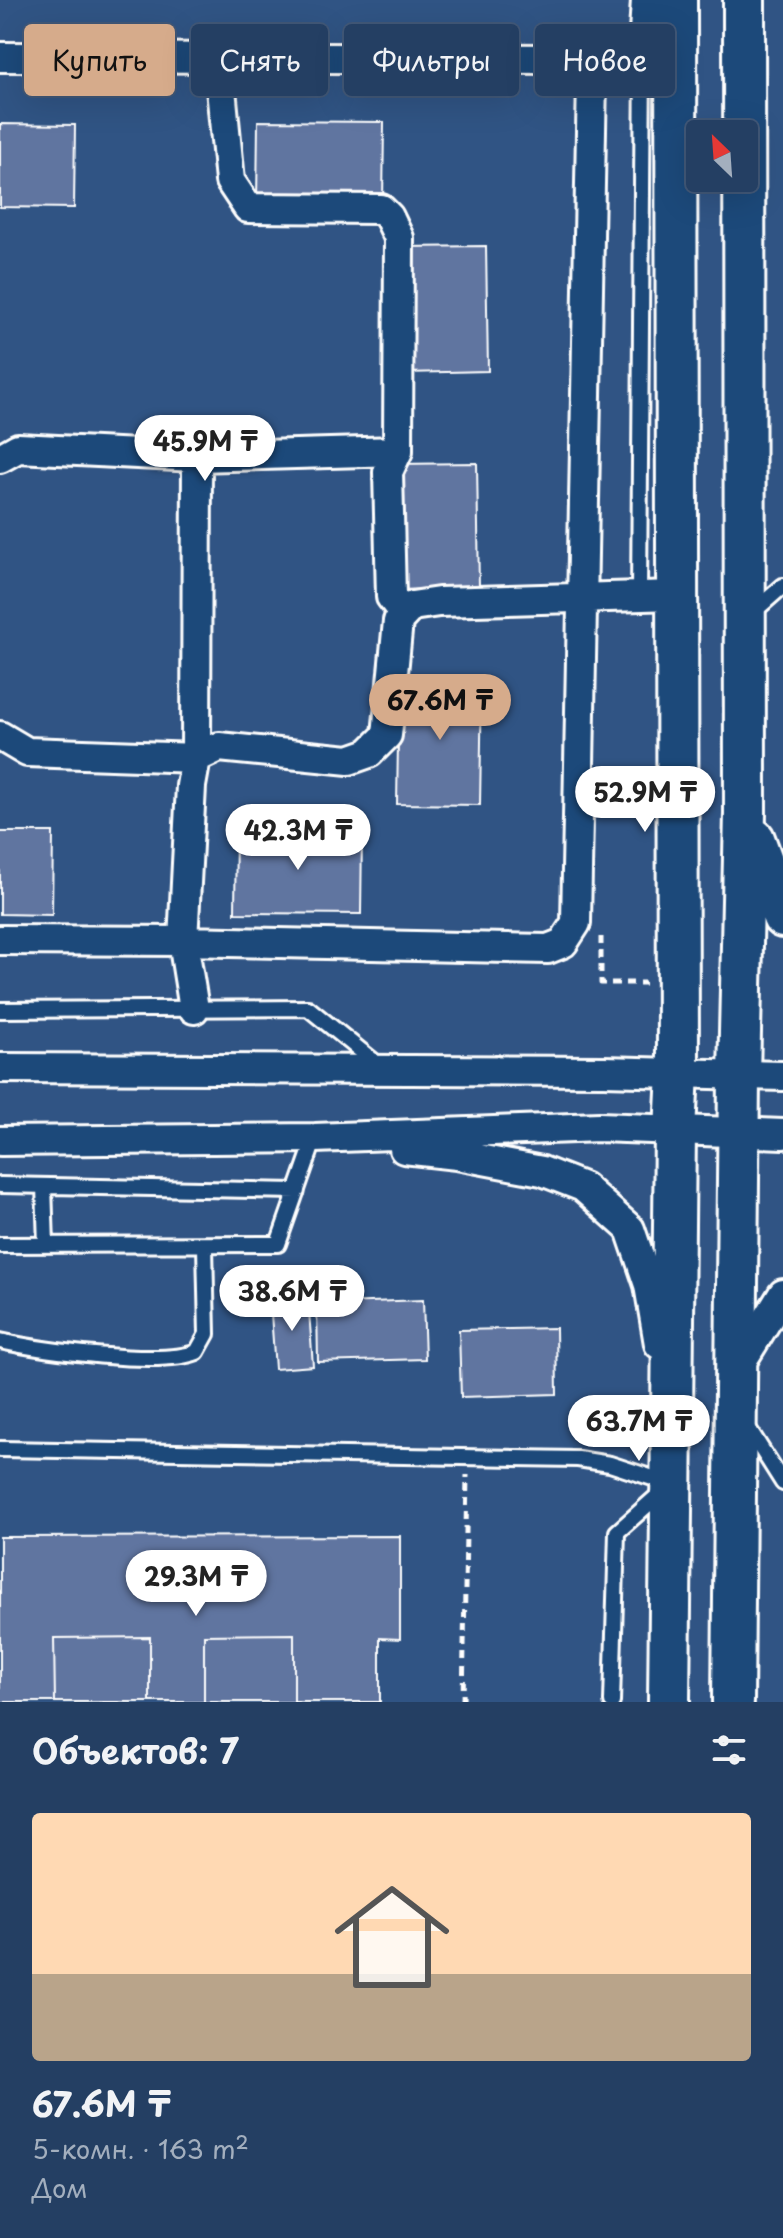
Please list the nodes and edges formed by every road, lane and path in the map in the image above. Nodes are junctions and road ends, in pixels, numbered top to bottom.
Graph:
1 (646, 0) edge
2 (676, 0) edge
3 (744, 0) edge
4 (644, 24) edge
5 (0, 57) edge
6 (191, 58) edge
7 (328, 58) edge
8 (535, 59) edge
9 (222, 96) edge
10 (592, 96) edge
11 (644, 96) edge
12 (398, 451) junction
13 (197, 457) junction
14 (0, 458) edge
15 (783, 586) edge
16 (658, 596) junction
17 (582, 599) junction
18 (404, 614) junction
19 (745, 620) junction
20 (0, 736) edge
21 (196, 758) junction
22 (745, 813) junction
23 (783, 917) edge
24 (0, 940) edge
25 (183, 941) junction
26 (601, 983) dead end
27 (678, 983) junction
28 (194, 1009) junction
29 (0, 1010) edge
30 (0, 1068) edge
31 (384, 1070) junction
32 (678, 1073) junction
33 (739, 1076) junction
34 (783, 1076) edge
35 (675, 1130) junction
36 (739, 1132) junction
37 (783, 1134) edge
38 (315, 1138) junction
39 (0, 1141) edge
40 (0, 1185) edge
41 (44, 1186) junction
42 (297, 1191) junction
43 (0, 1245) edge
44 (46, 1245) junction
45 (205, 1246) junction
46 (783, 1294) edge
47 (0, 1341) edge
48 (736, 1389) junction
49 (0, 1449) edge
50 (467, 1457) junction
51 (783, 1483) edge
52 (671, 1484) junction
53 (463, 1702) edge
54 (612, 1702) edge
55 (669, 1702) edge
56 (733, 1702) edge

1 - 4 street
2 - 16 street
3 - 19 street
5 - 6 street
7 - 8 street
9 - 12 street
10 - 17 street
11 - 16 lane
12 - 13 street
12 - 18 street
13 - 14 street
13 - 21 street
15 - 19 lane
16 - 17 street
16 - 27 street
17 - 18 street
17 - 25 street
18 - 21 street
19 - 22 street
20 - 21 street
21 - 25 street
22 - 23 street
22 - 33 street
24 - 25 street
25 - 28 street
26 - 27 path
27 - 32 street
28 - 29 lane
28 - 31 lane
30 - 31 street
31 - 32 street
32 - 33 street
32 - 35 street
33 - 34 street
33 - 36 street
35 - 36 street
35 - 38 street
35 - 52 street
36 - 37 street
36 - 48 street
38 - 39 street
38 - 42 lane
38 - 52 street
40 - 41 lane
41 - 42 lane
41 - 44 lane
42 - 45 lane
43 - 44 lane
44 - 45 lane
45 - 47 lane
46 - 48 street
48 - 51 lane
48 - 56 street
49 - 50 lane
50 - 52 lane
50 - 53 path
52 - 54 lane
52 - 55 street

